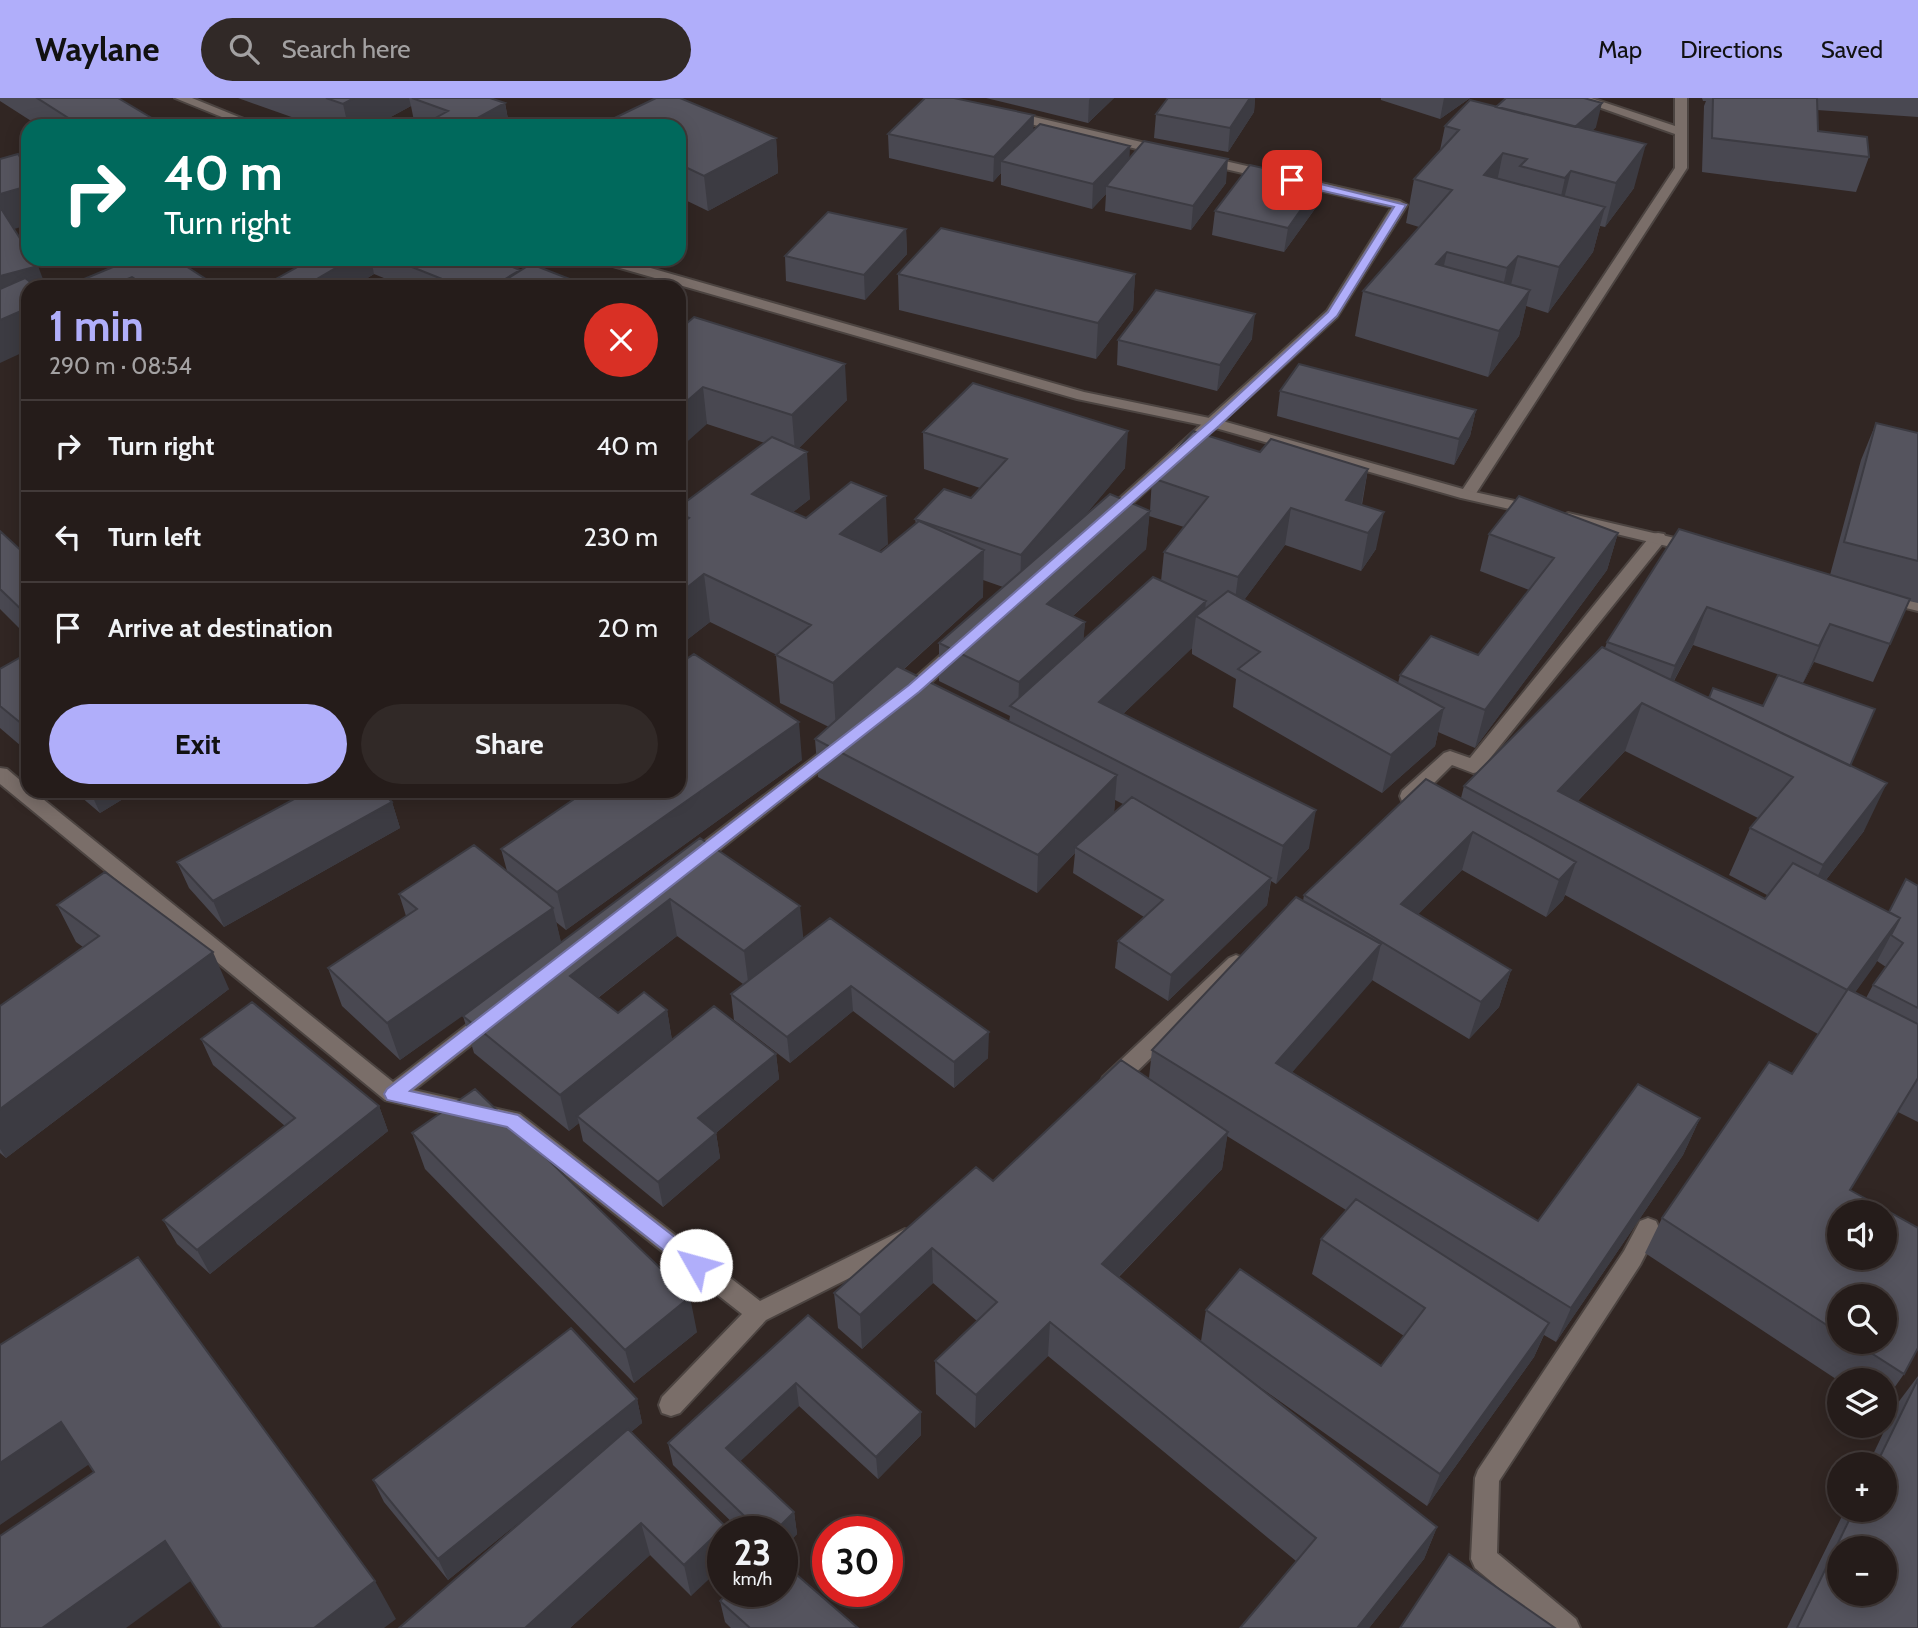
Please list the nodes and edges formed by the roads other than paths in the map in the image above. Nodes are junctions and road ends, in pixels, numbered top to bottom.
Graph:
1 (181, 98) edge
2 (1579, 98) edge
3 (1681, 98) edge
4 (995, 112) edge
5 (236, 119) edge
6 (1681, 132) junction
7 (628, 266) edge
8 (677, 280) edge
9 (686, 283) edge
10 (1214, 424) junction
11 (1468, 495) junction
12 (1100, 524) edge
13 (1658, 538) junction
14 (1710, 552) edge
15 (1866, 592) edge
16 (1918, 606) edge
17 (966, 642) edge
18 (937, 699) edge
19 (849, 739) edge
20 (0, 774) edge
21 (21, 791) edge
22 (29, 798) edge
23 (1390, 815) edge
24 (675, 874) edge
25 (1249, 950) edge
26 (502, 1010) edge
27 (393, 1094) junction
28 (1099, 1095) edge
29 (926, 1228) edge
30 (1648, 1228) edge
31 (758, 1313) junction
32 (671, 1405) dead end
33 (1567, 1628) edge

1 - 5 street
2 - 6 street
3 - 6 street
4 - 10 street
6 - 11 street
7 - 8 street
9 - 10 street
10 - 11 street
10 - 12 street
11 - 13 street
13 - 14 street
13 - 23 street
15 - 16 street
17 - 18 street
19 - 24 street
20 - 21 street
22 - 27 street
25 - 28 street
26 - 27 street
27 - 31 street
29 - 31 street
30 - 33 street
31 - 32 street

